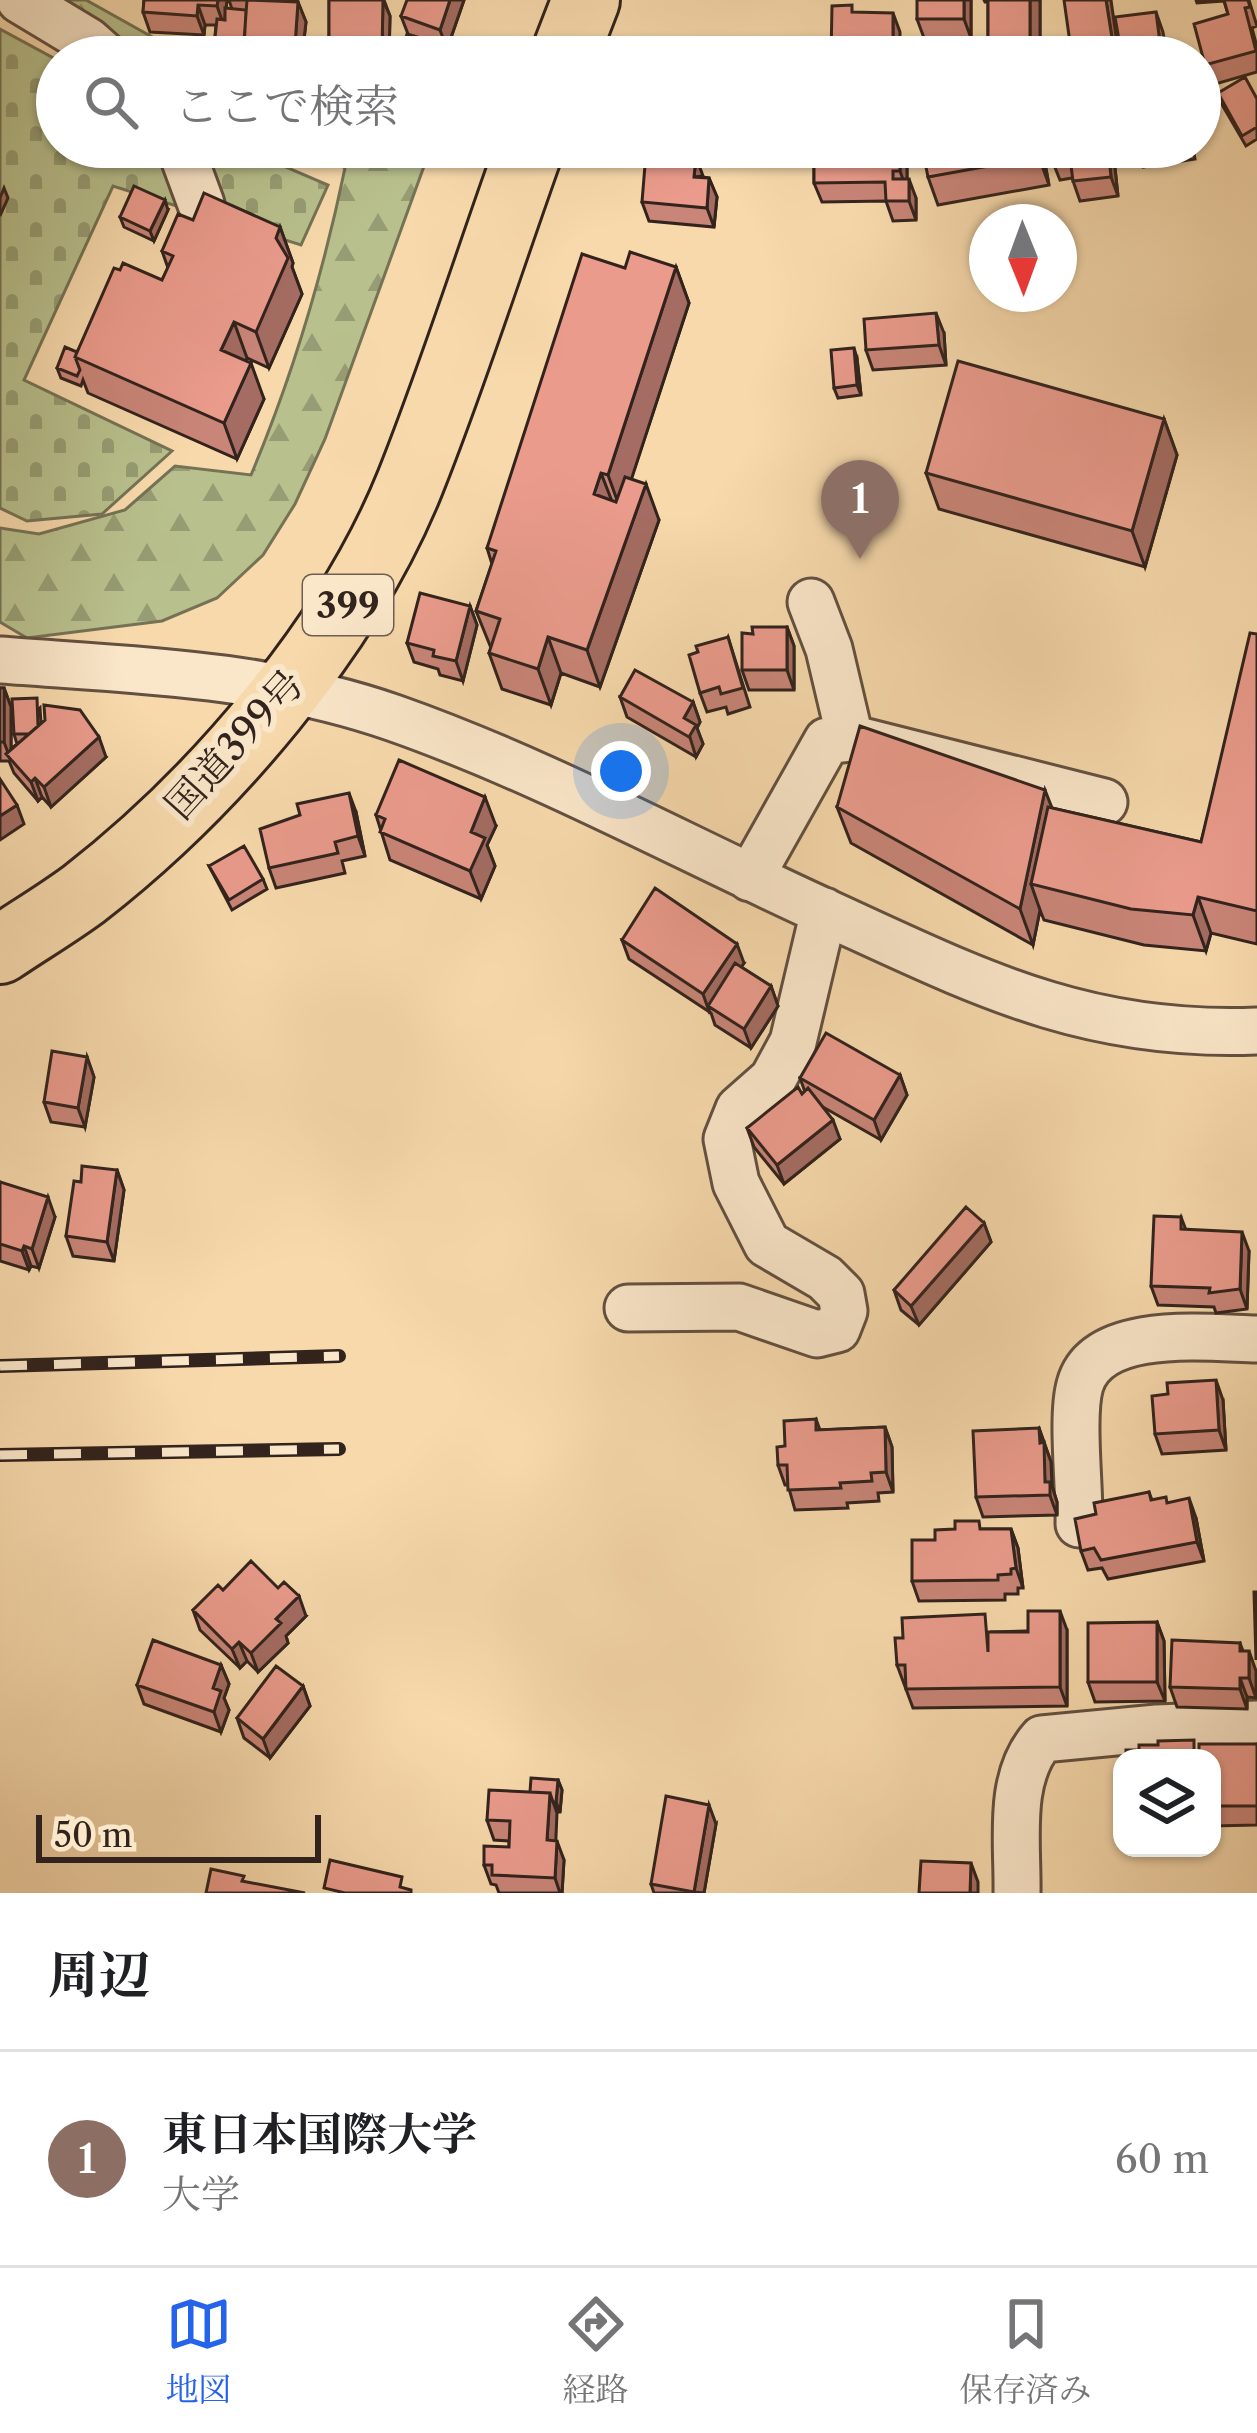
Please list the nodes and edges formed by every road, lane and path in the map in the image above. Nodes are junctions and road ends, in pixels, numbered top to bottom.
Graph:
1 (20, 0) edge
2 (586, 0) edge
3 (80, 36) edge
4 (572, 36) edge
5 (188, 168) edge
6 (523, 168) edge
7 (201, 204) edge
8 (811, 602) dead end
9 (0, 660) edge
10 (289, 688) junction
11 (850, 738) junction
12 (1104, 802) dead end
13 (750, 878) junction
14 (824, 911) junction
15 (0, 950) edge
16 (1257, 1031) edge
17 (628, 1308) dead end
18 (1257, 1339) edge
19 (1079, 1524) edge
20 (1257, 1724) edge
21 (1017, 1893) edge

1 - 3 street
2 - 4 highway
5 - 7 street
6 - 10 highway, 国道399号 / 399
8 - 11 street
9 - 10 street
10 - 13 street
10 - 15 highway, 国道399号 / 399
11 - 12 street
11 - 13 street
13 - 14 street
14 - 16 street
14 - 17 street
18 - 19 street
20 - 21 street

